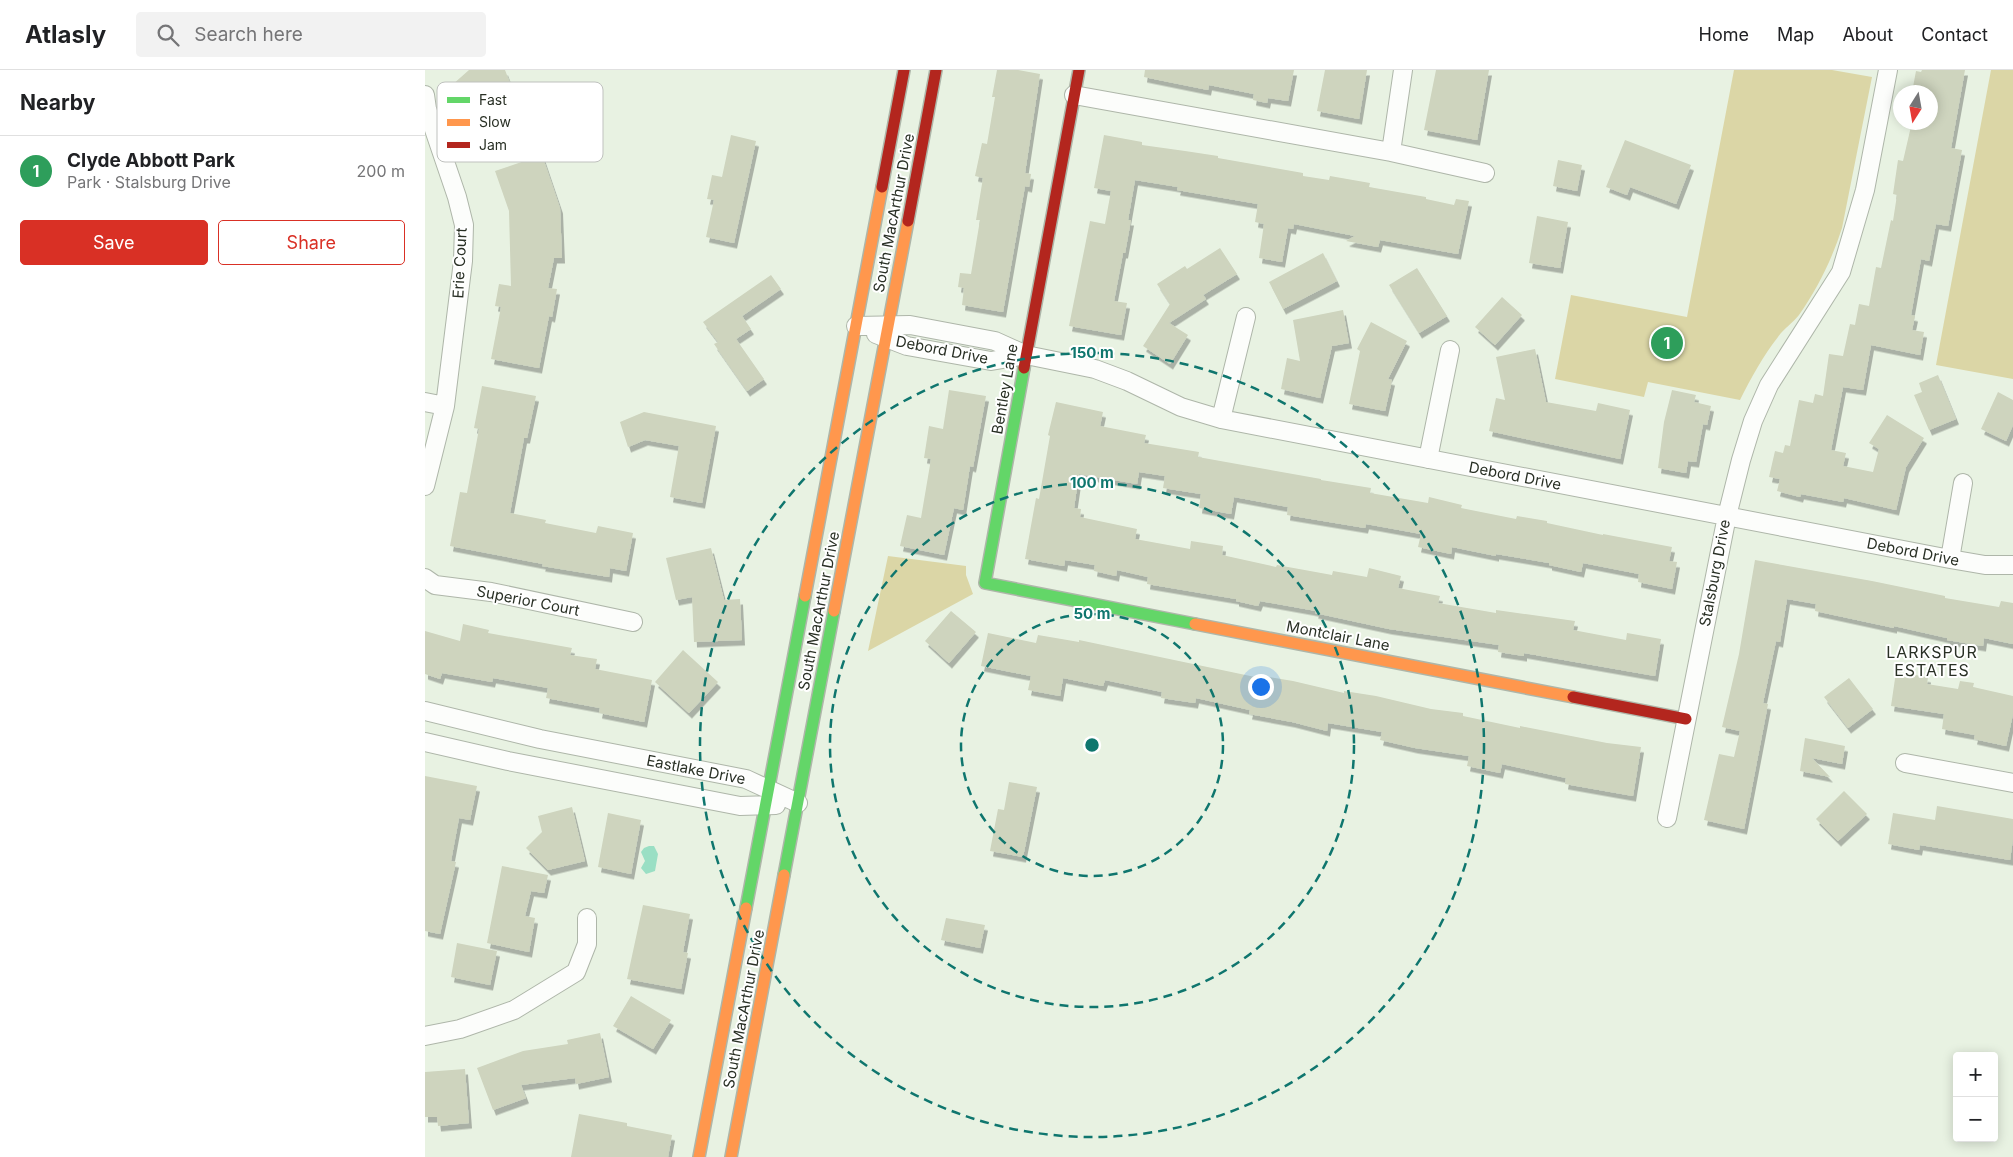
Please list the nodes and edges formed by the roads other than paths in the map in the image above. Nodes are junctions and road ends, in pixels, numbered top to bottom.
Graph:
1 (904, 70) edge
2 (937, 70) edge
3 (1079, 70) edge
4 (1403, 70) edge
5 (1888, 70) edge
6 (1074, 94) junction
7 (425, 95) edge
8 (437, 138) edge
9 (1391, 152) junction
10 (445, 162) edge
11 (1485, 173) dead end
12 (1246, 317) dead end
13 (856, 326) junction
14 (887, 332) junction
15 (1450, 350) dead end
16 (1026, 356) junction
17 (425, 402) edge
18 (445, 406) junction
19 (1221, 419) junction
20 (1428, 459) junction
21 (1963, 483) dead end
22 (425, 486) edge
23 (1727, 516) junction
24 (1950, 559) junction
25 (2013, 565) edge
26 (425, 578) edge
27 (985, 583) joint
28 (633, 622) dead end
29 (425, 712) edge
30 (1686, 719) junction
31 (425, 742) edge
32 (1905, 763) dead end
33 (2013, 783) edge
34 (769, 788) junction
35 (798, 803) junction
36 (765, 806) junction
37 (1667, 818) dead end
38 (587, 918) dead end
39 (425, 1036) edge
40 (699, 1157) edge
41 (731, 1157) edge

1 - 13 main road, South MacArthur Drive
2 - 14 main road, South MacArthur Drive
3 - 6 main road, Bentley Lane
4 - 9 street
5 - 23 street, Stalsburg Drive
6 - 9 street
6 - 16 main road, Bentley Lane
7 - 8 street, Erie Court
9 - 11 street
10 - 18 street, Erie Court
12 - 19 street
13 - 14 street, Debord Drive
13 - 34 main road, South MacArthur Drive
14 - 16 street, Debord Drive
14 - 35 main road, South MacArthur Drive
15 - 20 street
16 - 19 street, Debord Drive
16 - 27 main road, Bentley Lane
17 - 18 street
18 - 22 street
19 - 20 street, Debord Drive
20 - 23 street, Debord Drive
21 - 24 street
23 - 24 street, Debord Drive
23 - 30 street, Stalsburg Drive
24 - 25 street, Debord Drive
26 - 28 street, Superior Court
27 - 30 main road, Montclair Lane
29 - 34 street, Eastlake Drive
30 - 37 street, Stalsburg Drive
31 - 36 street, Eastlake Drive
32 - 33 street
34 - 35 street, Eastlake Drive
34 - 36 main road, South MacArthur Drive
35 - 36 street, Eastlake Drive
35 - 41 main road, South MacArthur Drive
36 - 40 main road, South MacArthur Drive
38 - 39 street

